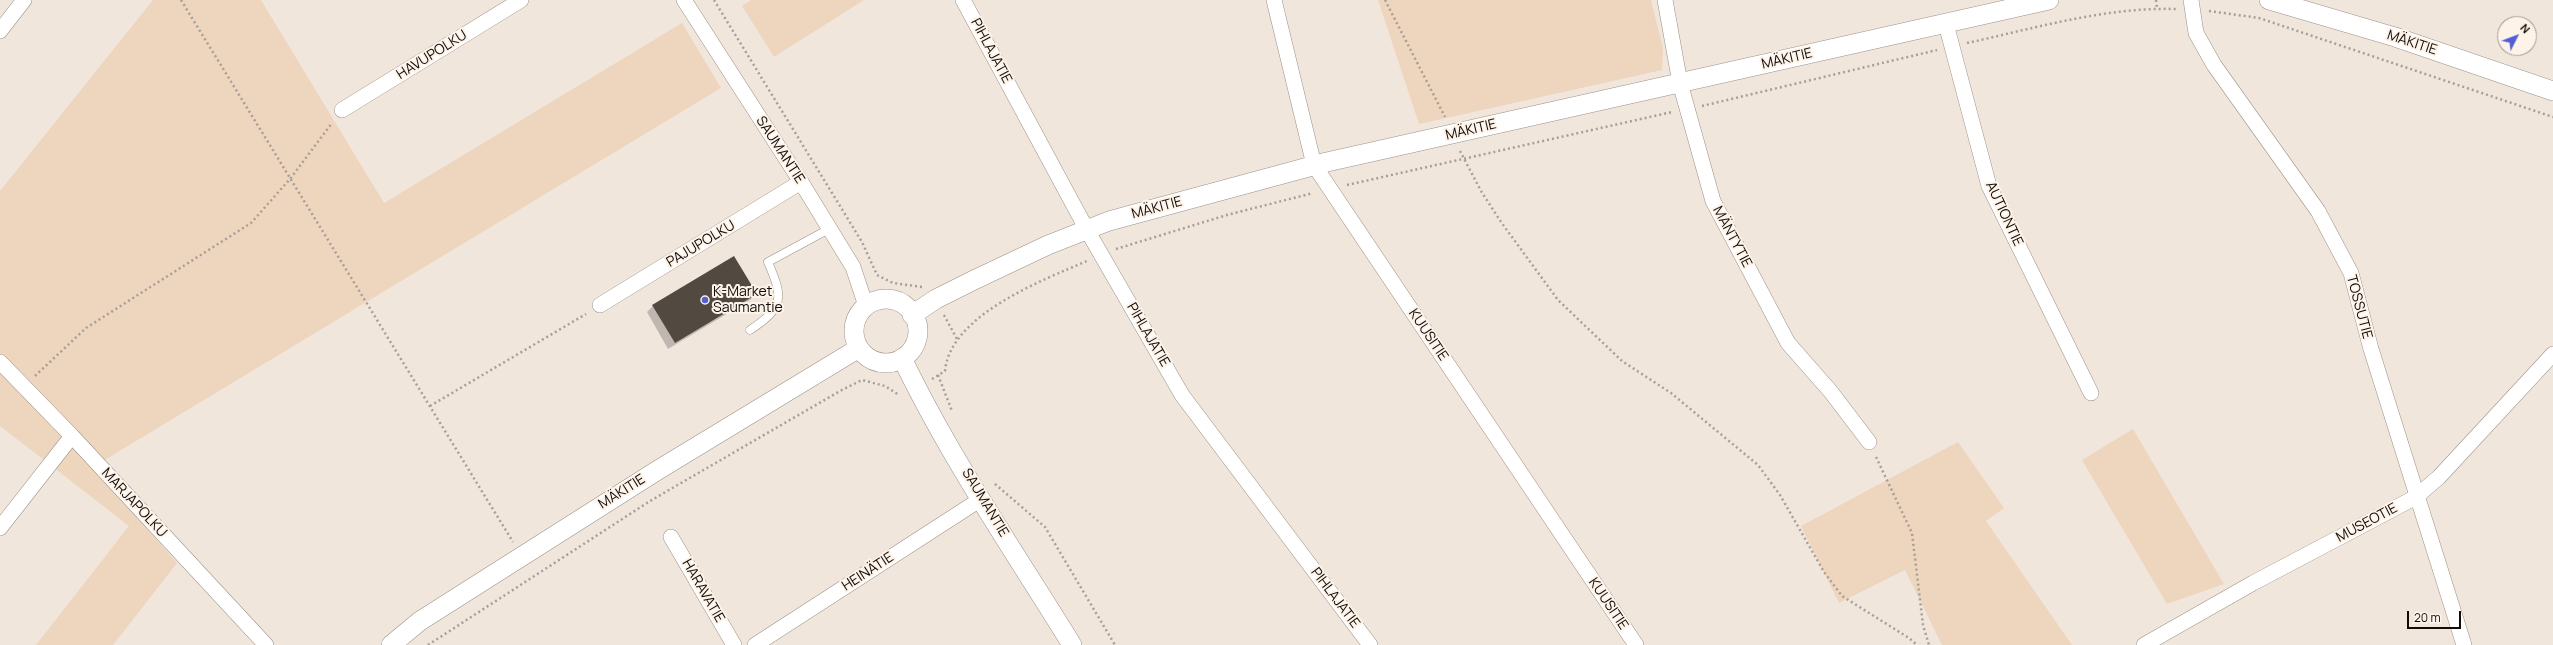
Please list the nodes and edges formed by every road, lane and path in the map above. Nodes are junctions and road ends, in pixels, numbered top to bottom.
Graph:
1 (24, 0) edge
2 (181, 0) edge
3 (521, 0) edge
4 (684, 0) edge
5 (714, 0) edge
6 (963, 0) edge
7 (1274, 0) edge
8 (1385, 0) edge
9 (1666, 0) edge
10 (2049, 0) edge
11 (2156, 0) edge
12 (2269, 0) edge
13 (2190, 5) edge
14 (2157, 9) junction
15 (1946, 24) junction
16 (0, 31) edge
17 (1953, 47) junction
18 (1680, 83) junction
19 (2553, 91) edge
20 (1687, 109) junction
21 (342, 110) joint
22 (2553, 117) edge
23 (1453, 134) junction
24 (1463, 158) junction
25 (1314, 165) junction
26 (290, 179) junction
27 (801, 182) junction
28 (1330, 189) junction
29 (829, 229) junction
30 (1086, 230) junction
31 (1101, 254) junction
32 (936, 300) junction
33 (600, 305) joint
34 (866, 306) junction
35 (912, 315) junction
36 (750, 330) dead end
37 (958, 341) junction
38 (859, 348) junction
39 (2553, 354) edge
40 (902, 358) junction
41 (0, 362) edge
42 (938, 375) junction
43 (24, 387) junction
44 (917, 389) junction
45 (2091, 393) dead end
46 (430, 406) junction
47 (956, 418) dead end
48 (72, 436) junction
49 (1869, 442) joint
50 (992, 479) dead end
51 (2416, 497) junction
52 (981, 499) junction
53 (0, 528) edge
54 (671, 537) dead end
55 (522, 556) junction
56 (266, 645) edge
57 (391, 645) edge
58 (428, 645) edge
59 (734, 645) edge
60 (755, 645) edge
61 (1072, 645) edge
62 (1115, 645) edge
63 (1370, 645) edge
64 (1636, 645) edge
65 (1917, 645) edge
66 (1929, 645) edge
67 (2144, 645) edge
68 (2464, 645) edge

1 - 16 street
2 - 26 path
3 - 21 street, HAVUPOLKU
4 - 27 street, SAUMANTIE
5 - 32 path
6 - 30 street, PIHLAJATIE
7 - 25 street, KUUSITIE
8 - 23 path
9 - 18 street, MÄNTYTIE
10 - 15 street, MÄKITIE
11 - 14 path
12 - 19 street, MÄKITIE
13 - 14 path
13 - 22 path
13 - 51 street, TOSSUTIE
14 - 17 path
15 - 17 street, AUTIONTIE
15 - 18 street, MÄKITIE
17 - 20 path
17 - 45 street, AUTIONTIE
18 - 20 street, MÄNTYTIE
18 - 23 street, MÄKITIE
20 - 24 path
20 - 49 street, MÄNTYTIE
21 - 26 path
23 - 24 path
23 - 25 street, MÄKITIE
24 - 28 path
24 - 65 path
25 - 28 street, KUUSITIE
25 - 30 street, MÄKITIE
26 - 43 path
26 - 46 path
27 - 29 street, SAUMANTIE
27 - 33 street, PAJUPOLKU
28 - 31 path
28 - 64 street, KUUSITIE
29 - 34 street, SAUMANTIE
29 - 36 lane
30 - 31 street, PIHLAJATIE
30 - 32 street, MÄKITIE
31 - 37 path
31 - 63 street, PIHLAJATIE
32 - 35 street, MÄKITIE
32 - 37 path
33 - 46 path
34 - 35 street
34 - 38 street
35 - 40 street
37 - 42 path
38 - 40 street
38 - 55 street, MÄKITIE
39 - 51 street, MUSEOTIE
40 - 44 street, SAUMANTIE
41 - 43 street, MARJAPOLKU
42 - 44 path
42 - 47 path
43 - 48 street, MARJAPOLKU
44 - 52 street, SAUMANTIE
44 - 58 path
46 - 55 path
48 - 53 street
48 - 56 street, MARJAPOLKU
49 - 66 path
50 - 62 path
51 - 67 street, MUSEOTIE
51 - 68 street, TOSSUTIE
52 - 60 street, HEINÄTIE
52 - 61 street, SAUMANTIE
54 - 59 street, HARAVATIE
55 - 57 street, MÄKITIE

